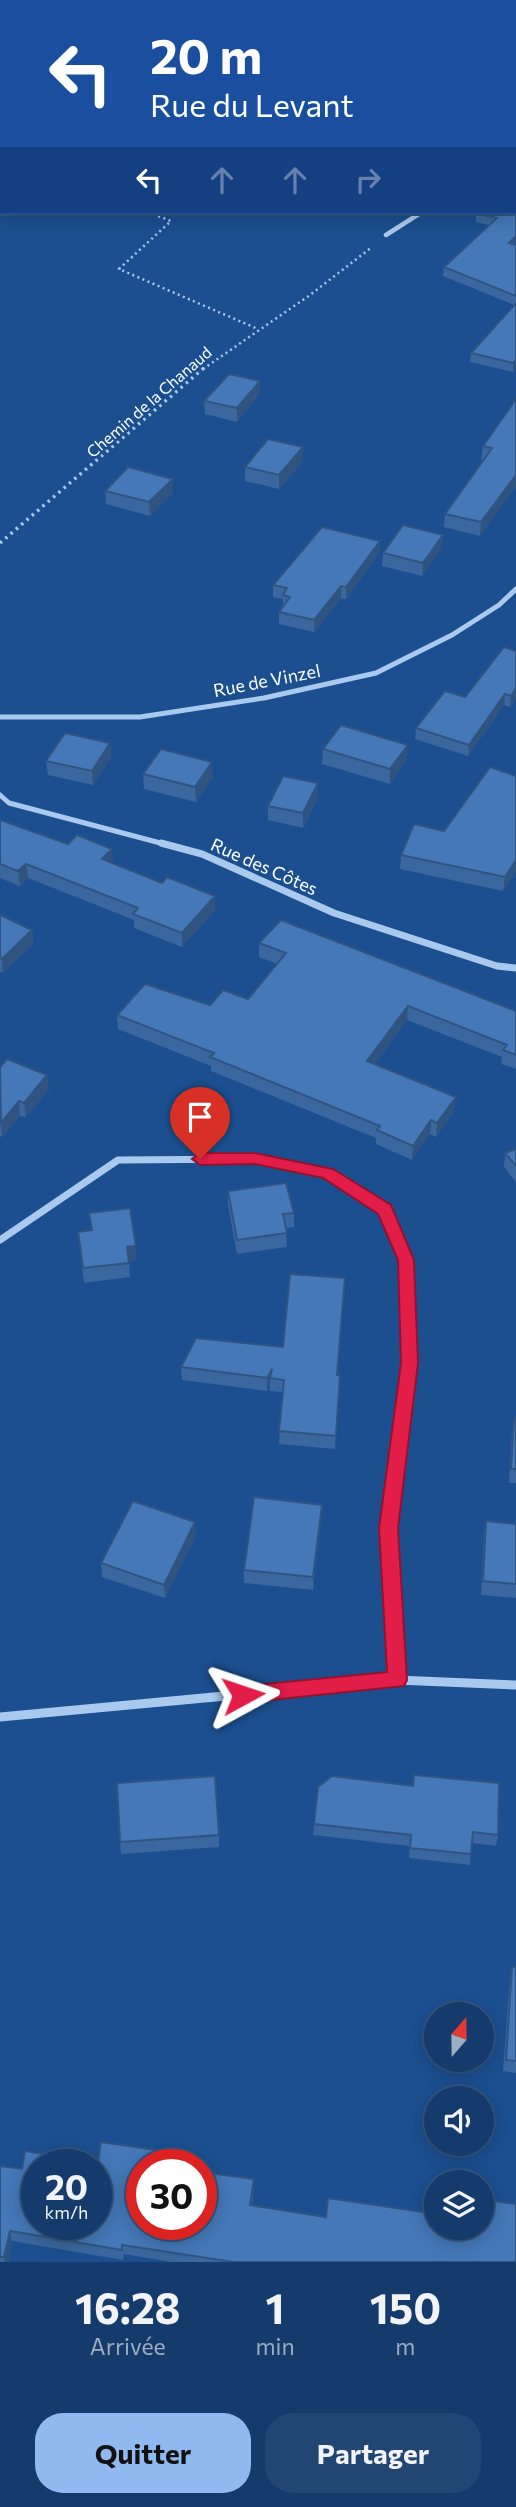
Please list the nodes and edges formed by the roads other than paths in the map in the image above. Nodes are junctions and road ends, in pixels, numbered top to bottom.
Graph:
1 (419, 214) edge
2 (386, 235) road end
3 (516, 589) edge
4 (0, 717) edge
5 (0, 795) edge
6 (516, 968) edge
7 (0, 1240) edge
8 (397, 1680) junction
9 (516, 1685) edge
10 (0, 1717) edge

1 - 2 street
3 - 4 street, Rue de Vinzel
5 - 6 street, Rue des Côtes
7 - 8 street
8 - 9 street
8 - 10 street

